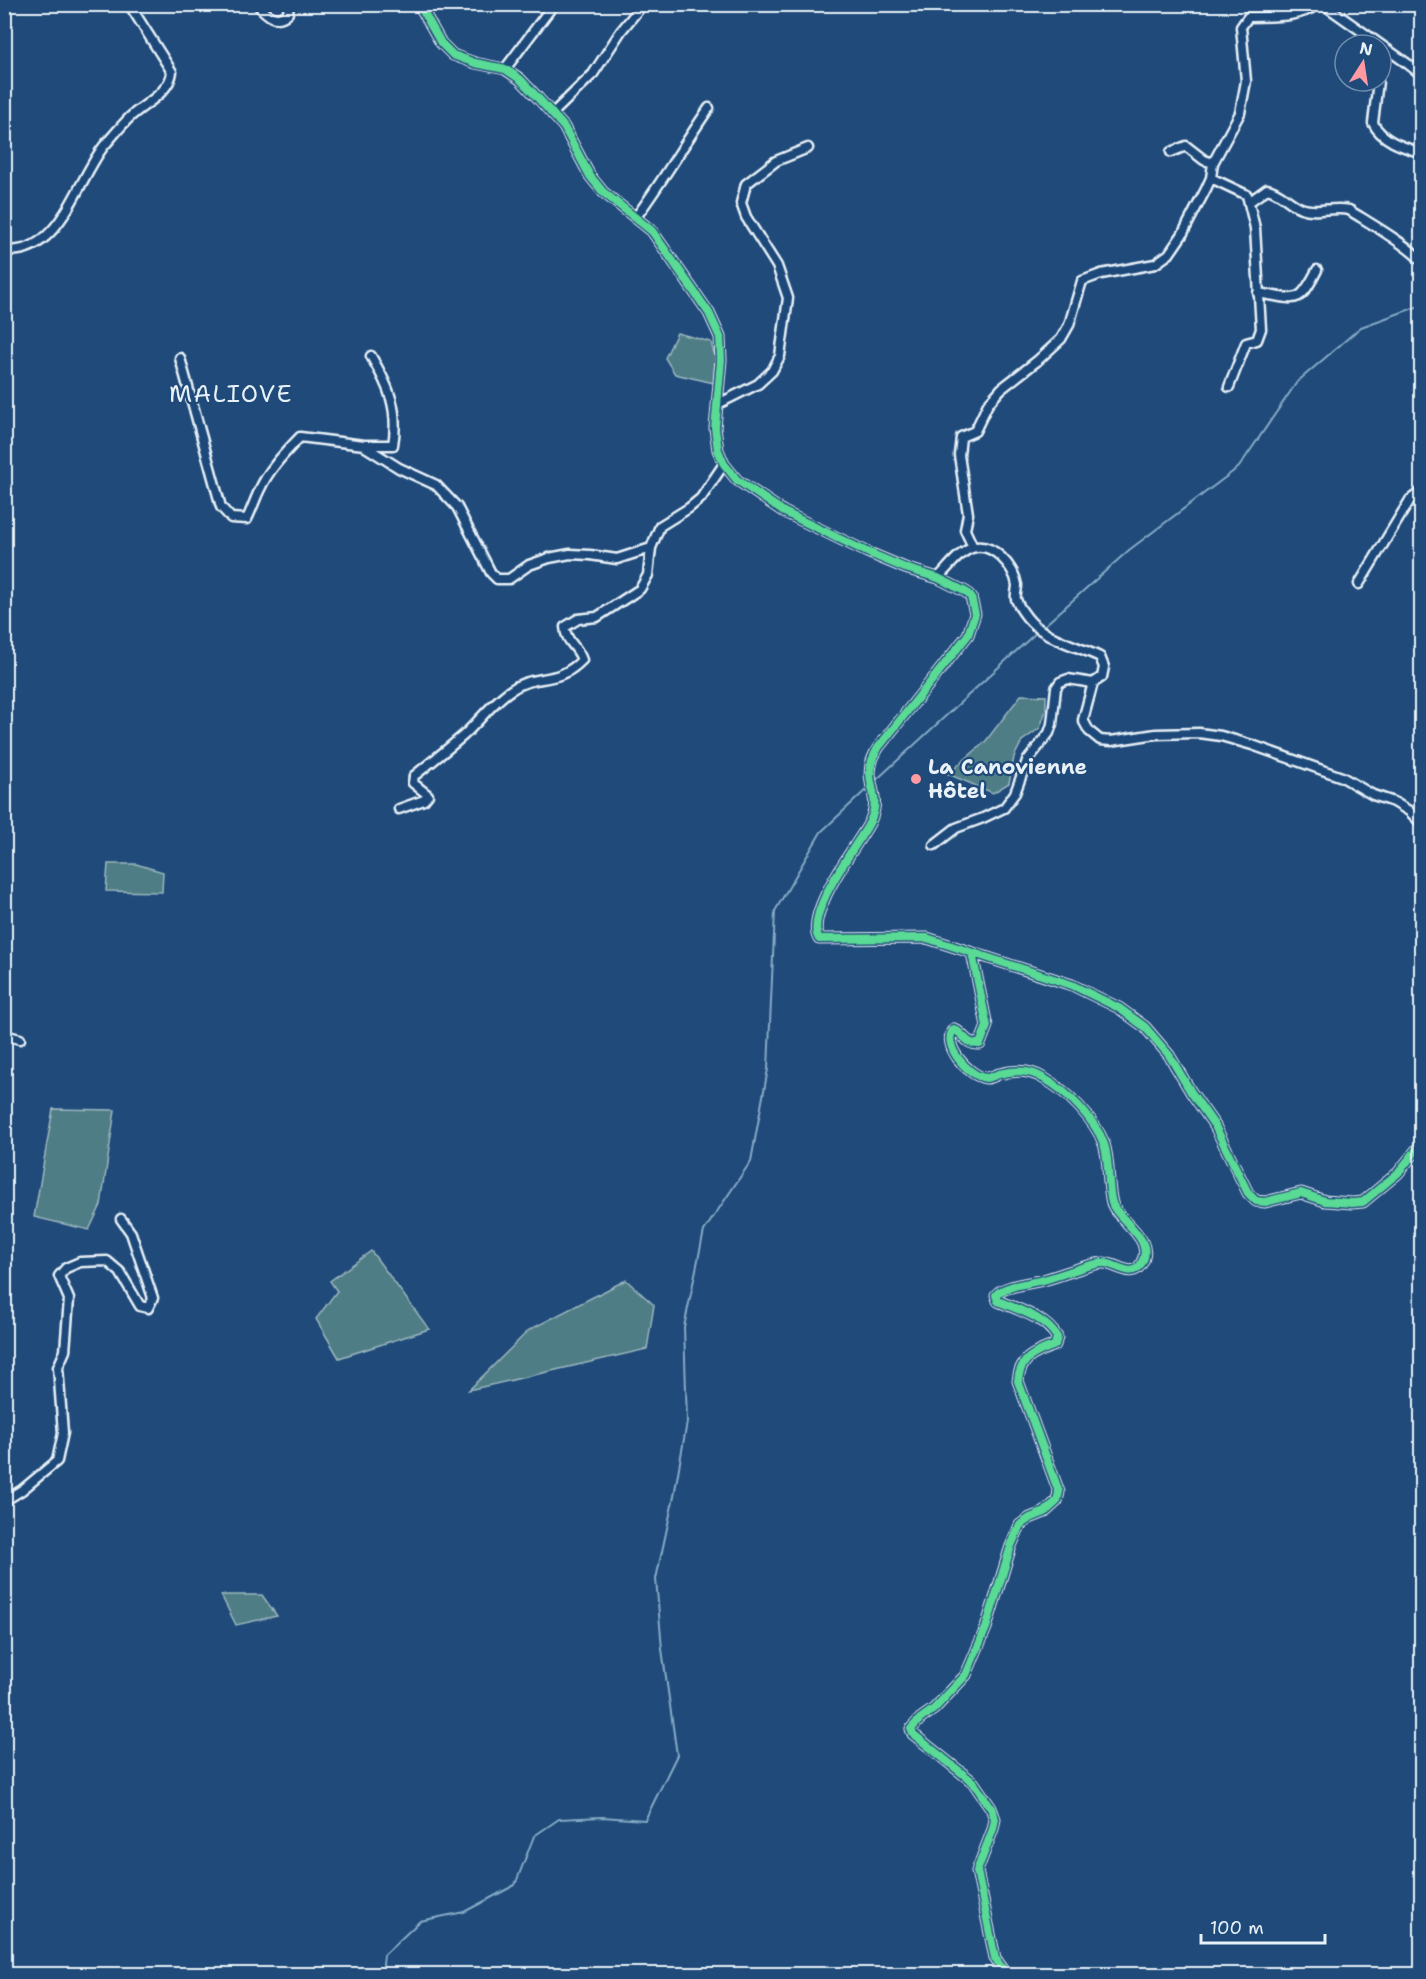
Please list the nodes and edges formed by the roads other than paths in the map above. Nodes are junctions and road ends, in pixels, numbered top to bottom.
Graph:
1 (129, 4) edge
2 (257, 4) edge
3 (289, 4) edge
4 (419, 4) edge
5 (554, 4) edge
6 (643, 4) edge
7 (1321, 4) edge
8 (1362, 33) edge
9 (1393, 55) edge
10 (506, 69) junction
11 (1422, 75) edge
12 (1377, 93) edge
13 (710, 108) dead end
14 (552, 114) junction
15 (808, 148) dead end
16 (1171, 152) dead end
17 (1422, 153) edge
18 (1213, 163) junction
19 (1211, 178) junction
20 (1249, 202) junction
21 (636, 217) junction
22 (4, 250) edge
23 (1422, 262) edge
24 (1317, 270) dead end
25 (1258, 293) junction
26 (371, 356) dead end
27 (180, 358) dead end
28 (1229, 387) dead end
29 (718, 404) junction
30 (364, 445) junction
31 (724, 464) junction
32 (1422, 491) edge
33 (973, 547) junction
34 (651, 548) junction
35 (938, 578) junction
36 (1359, 584) dead end
37 (1093, 683) junction
38 (399, 809) dead end
39 (1422, 824) edge
40 (934, 845) dead end
41 (972, 953) junction
42 (4, 1035) edge
43 (20, 1039) dead end
44 (1422, 1143) edge
45 (121, 1219) dead end
46 (4, 1501) edge
47 (1006, 1974) edge

1 - 22 street
2 - 3 street
4 - 10 street
5 - 10 street
6 - 14 street
7 - 8 street
7 - 18 street
9 - 11 street
10 - 14 street
12 - 17 street
13 - 21 street
14 - 21 street
15 - 29 street
16 - 18 street
18 - 19 street
19 - 20 street
19 - 33 street
20 - 23 street
20 - 25 street
21 - 29 street
24 - 25 street
25 - 28 street
26 - 30 street
27 - 30 street
29 - 31 street
30 - 34 street
31 - 34 street
31 - 35 street
32 - 36 street
33 - 35 street
33 - 37 street
34 - 38 street
35 - 41 street
37 - 39 street
37 - 40 street
41 - 44 street
41 - 47 street
42 - 43 street
45 - 46 street

